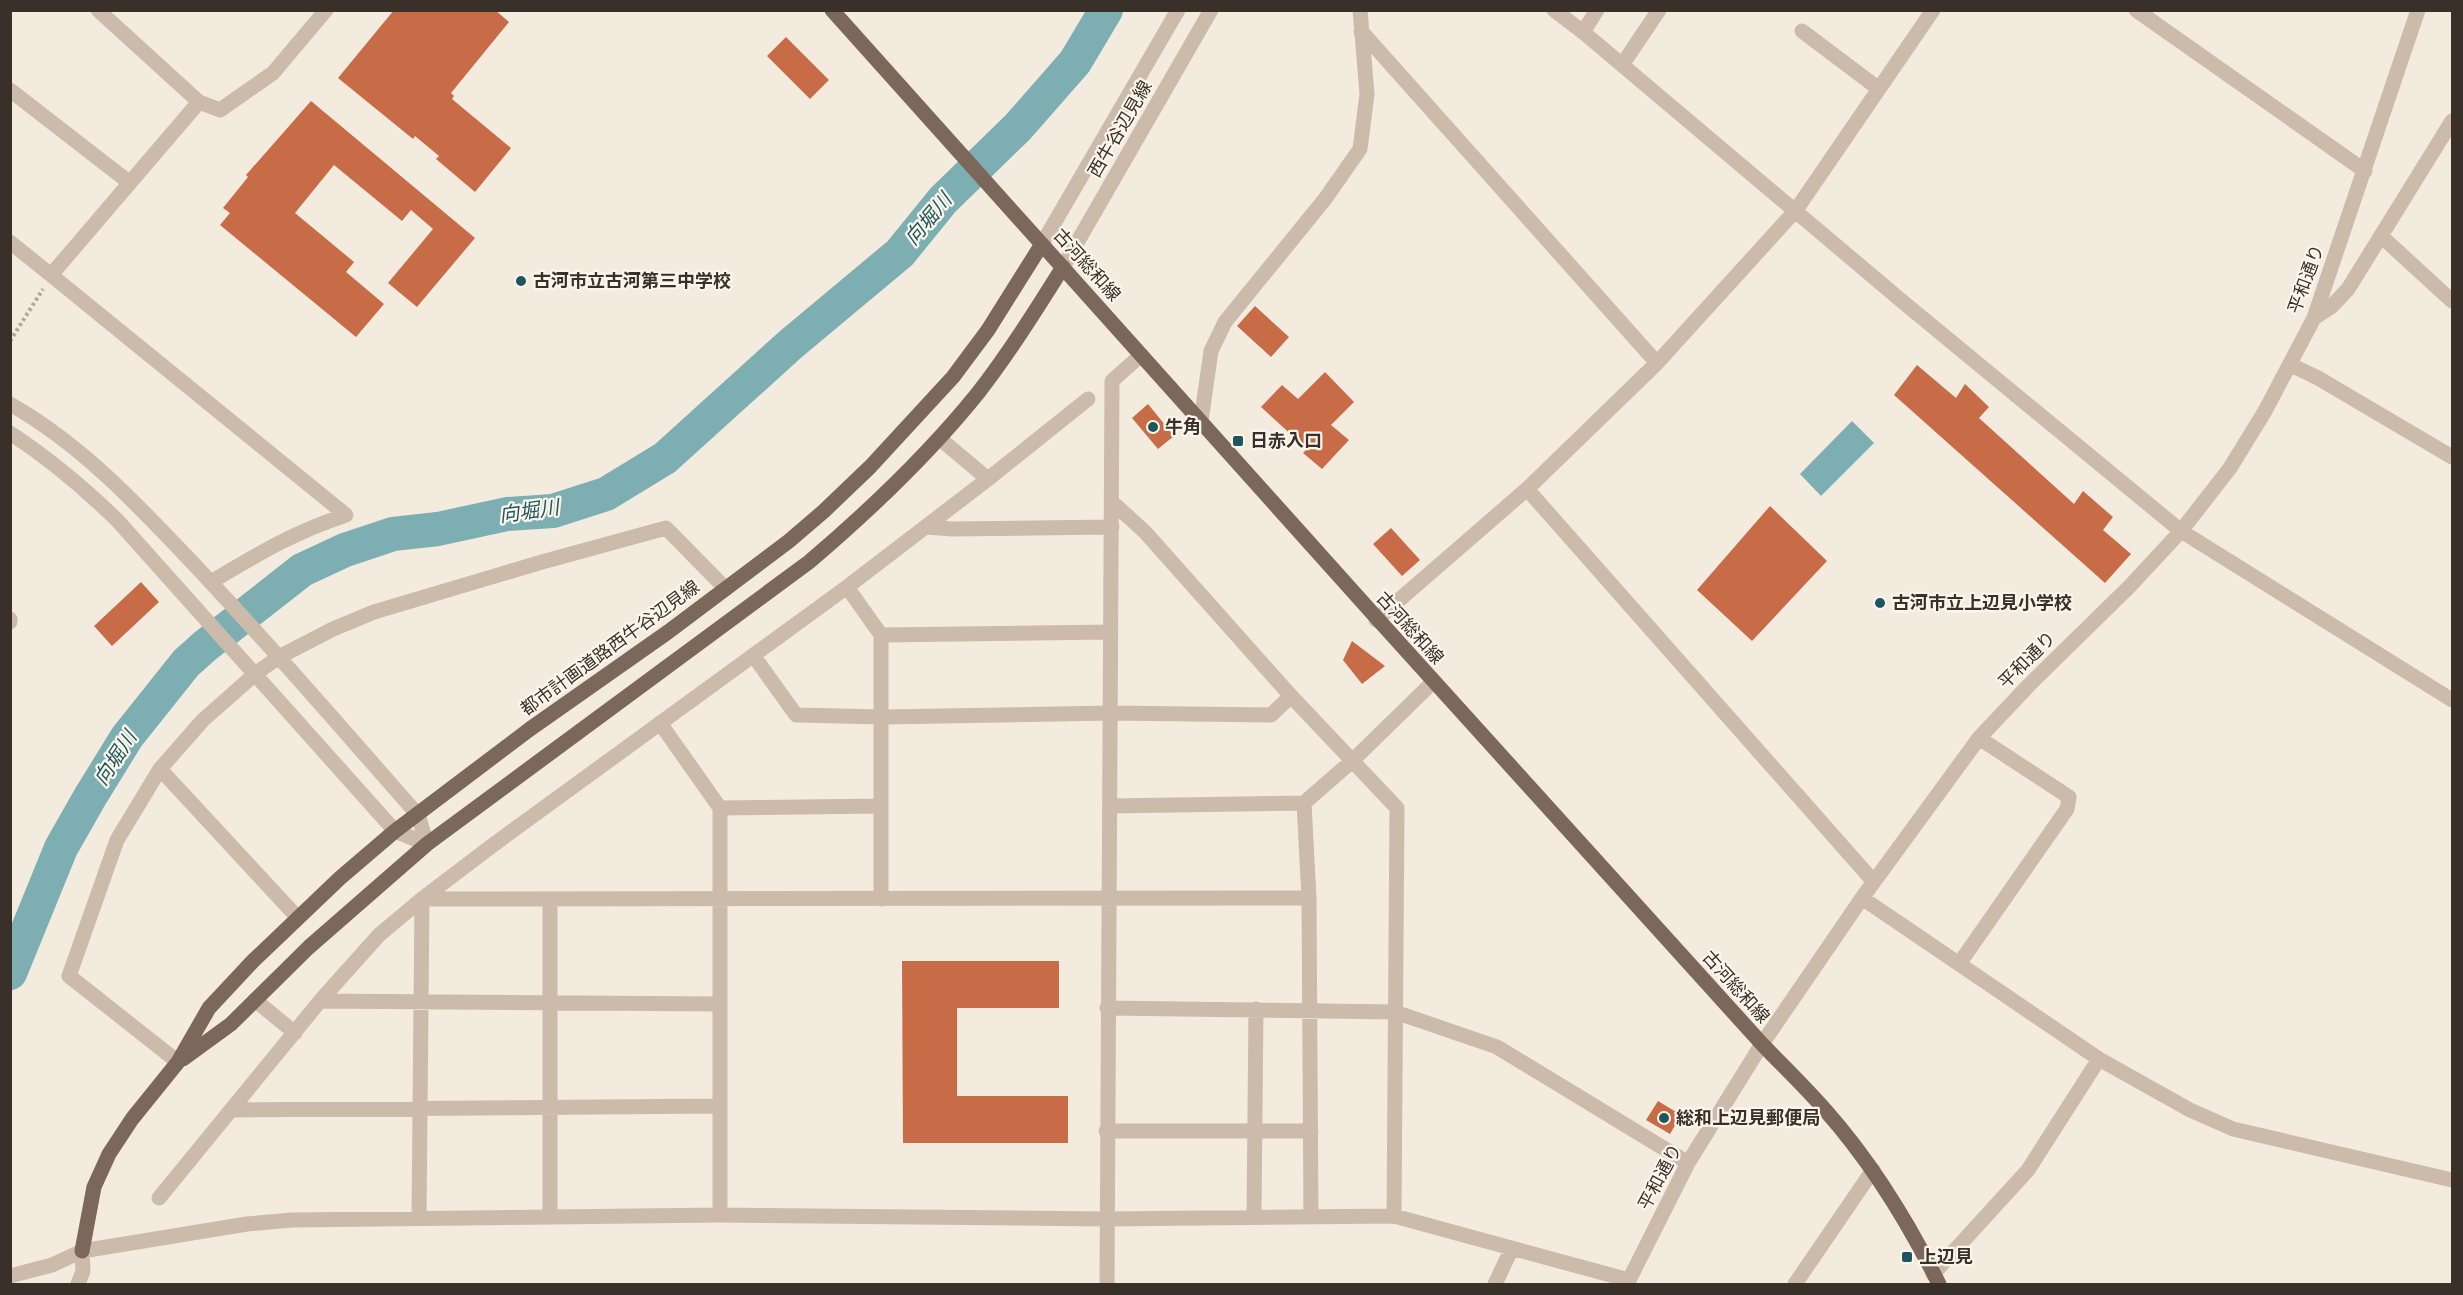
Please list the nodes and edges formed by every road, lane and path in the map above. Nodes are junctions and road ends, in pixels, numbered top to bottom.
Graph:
1 (98, 10) edge
2 (326, 10) edge
3 (832, 10) edge
4 (1178, 10) edge
5 (1211, 10) edge
6 (1360, 10) edge
7 (1554, 10) edge
8 (1597, 10) edge
9 (1659, 10) edge
10 (1933, 10) edge
11 (2136, 10) edge
12 (2418, 10) edge
13 (1361, 31) junction
14 (1802, 31) dead end
15 (1583, 32) junction
16 (1622, 65) junction
17 (1880, 89) junction
18 (10, 90) edge
19 (199, 102) junction
20 (2452, 121) edge
21 (2365, 171) junction
22 (130, 183) junction
23 (1796, 210) junction
24 (2380, 236) junction
25 (10, 242) edge
26 (1042, 244) junction
27 (1063, 267) junction
28 (51, 275) junction
29 (2452, 301) edge
30 (2314, 318) junction
31 (10, 341) edge
32 (1141, 355) junction
33 (1657, 363) junction
34 (2291, 365) junction
35 (1088, 399) dead end
36 (10, 404) edge
37 (1201, 421) junction
38 (10, 433) edge
39 (939, 438) junction
40 (2452, 457) edge
41 (988, 479) junction
42 (1527, 489) junction
43 (1112, 502) junction
44 (927, 527) junction
45 (1112, 527) junction
46 (2181, 531) junction
47 (215, 586) junction
48 (847, 587) junction
49 (726, 589) junction
50 (1376, 620) junction
51 (1111, 633) junction
52 (881, 634) junction
53 (276, 654) junction
54 (753, 655) junction
55 (253, 671) junction
56 (1433, 682) junction
57 (1292, 696) junction
58 (2452, 700) edge
59 (1111, 713) junction
60 (883, 717) junction
61 (660, 723) junction
62 (1979, 738) junction
63 (1352, 761) junction
64 (160, 769) junction
65 (1305, 804) junction
66 (881, 806) junction
67 (1110, 806) junction
68 (720, 808) junction
69 (417, 815) junction
70 (395, 831) junction
71 (427, 844) junction
72 (1874, 882) junction
73 (720, 898) junction
74 (881, 898) junction
75 (1109, 898) junction
76 (1309, 898) junction
77 (1863, 898) junction
78 (422, 899) junction
79 (550, 899) junction
80 (297, 917) junction
81 (1959, 964) junction
82 (255, 1000) junction
83 (320, 1001) junction
84 (421, 1002) junction
85 (550, 1003) junction
86 (719, 1004) junction
87 (1107, 1008) junction
88 (1256, 1010) junction
89 (1310, 1010) junction
90 (1395, 1012) junction
91 (295, 1033) junction
92 (1762, 1044) junction
93 (2099, 1059) junction
94 (178, 1062) junction
95 (718, 1106) junction
96 (550, 1107) junction
97 (420, 1108) junction
98 (232, 1110) junction
99 (1106, 1131) junction
100 (1255, 1131) junction
101 (1311, 1131) junction
102 (1688, 1163) junction
103 (1873, 1170) junction
104 (2452, 1180) edge
105 (159, 1198) dead end
106 (720, 1215) junction
107 (1394, 1216) junction
108 (550, 1217) junction
109 (1254, 1217) junction
110 (1311, 1217) junction
111 (419, 1218) junction
112 (1106, 1218) junction
113 (1512, 1248) junction
114 (82, 1251) junction
115 (10, 1276) edge
116 (1936, 1279) edge
117 (1628, 1282) edge
118 (78, 1284) edge
119 (1107, 1284) edge
120 (1495, 1284) edge
121 (1795, 1284) edge

1 - 19 street
2 - 19 street
3 - 26 main road, 古河総和線
4 - 26 street, 西牛谷辺見線
5 - 27 street, 西牛谷辺見線
6 - 13 street
7 - 15 street
8 - 15 street
9 - 16 street
10 - 17 street
11 - 21 street
12 - 21 street, 平和通り
13 - 33 street
13 - 37 street
14 - 17 street
15 - 16 street
16 - 23 street
17 - 23 street
18 - 22 street
19 - 22 street
20 - 24 street
21 - 30 street, 平和通り
22 - 28 street
23 - 33 street
23 - 46 street
24 - 29 street
24 - 30 street
25 - 28 street
26 - 27 main road, 古河総和線
26 - 49 main road, 都市計画道路西牛谷辺見線
27 - 32 main road, 古河総和線
27 - 39 main road, 都市計画道路西牛谷辺見線
28 - 31 path
28 - 47 street
30 - 34 street, 平和通り
32 - 37 main road, 古河総和線
32 - 43 street
33 - 42 street
34 - 40 street
34 - 46 street, 平和通り
35 - 41 street
36 - 47 street
37 - 50 main road, 古河総和線
38 - 55 street
39 - 41 street
39 - 71 main road, 都市計画道路西牛谷辺見線
41 - 44 street
42 - 50 street
42 - 72 street
43 - 45 street
43 - 57 street
44 - 45 street
44 - 48 street
45 - 51 street
46 - 58 street
46 - 62 street, 平和通り
47 - 53 street
48 - 52 street
48 - 54 street
49 - 53 street
49 - 69 main road, 都市計画道路西牛谷辺見線
50 - 56 main road, 古河総和線
51 - 52 street
51 - 59 street
52 - 60 street
53 - 55 street
53 - 69 street
54 - 60 street
54 - 61 street
55 - 64 street
55 - 70 street
56 - 63 street
56 - 92 main road, 古河総和線
57 - 59 street
57 - 63 street
59 - 60 street
59 - 67 street
60 - 66 street
61 - 68 street
61 - 78 street
62 - 72 street, 平和通り
62 - 81 street
63 - 65 street
63 - 90 street
64 - 80 street
64 - 94 street
65 - 67 street
65 - 76 street
66 - 68 street
66 - 74 street
67 - 75 street
68 - 73 street
69 - 70 main road, 都市計画道路西牛谷辺見線
69 - 71 street
70 - 71 street
70 - 80 main road, 都市計画道路西牛谷辺見線
71 - 82 main road, 都市計画道路西牛谷辺見線
72 - 77 street, 平和通り
73 - 74 street
73 - 79 street
73 - 86 street
74 - 75 street
75 - 76 street
75 - 87 street
76 - 89 street
77 - 81 street
77 - 92 street, 平和通り
78 - 79 street
78 - 83 street
78 - 84 street
79 - 85 street
80 - 94 main road, 都市計画道路西牛谷辺見線
81 - 93 street
82 - 91 street
82 - 94 main road, 都市計画道路西牛谷辺見線
83 - 84 street
83 - 91 street
84 - 85 street
84 - 97 street
85 - 86 street
85 - 96 street
86 - 95 street
87 - 88 street
87 - 99 street
88 - 89 street
88 - 100 street
89 - 90 street
89 - 101 street
90 - 102 street
90 - 107 street
91 - 98 street
92 - 102 street, 平和通り
92 - 103 main road, 古河総和線
93 - 104 street
93 - 116 street
94 - 114 main road, 都市計画道路西牛谷辺見線
95 - 96 street
95 - 106 street
96 - 97 street
96 - 108 street
97 - 98 street
97 - 111 street
98 - 105 street
99 - 100 street
99 - 112 street
100 - 101 street
100 - 109 street
101 - 110 street
102 - 117 street, 平和通り
103 - 116 main road, 古河総和線
103 - 121 street
106 - 108 street
106 - 112 street
107 - 110 street
107 - 113 street
108 - 111 street
109 - 110 street
109 - 112 street
111 - 114 street
112 - 119 street
113 - 117 street
113 - 120 street
114 - 115 street
114 - 118 street

